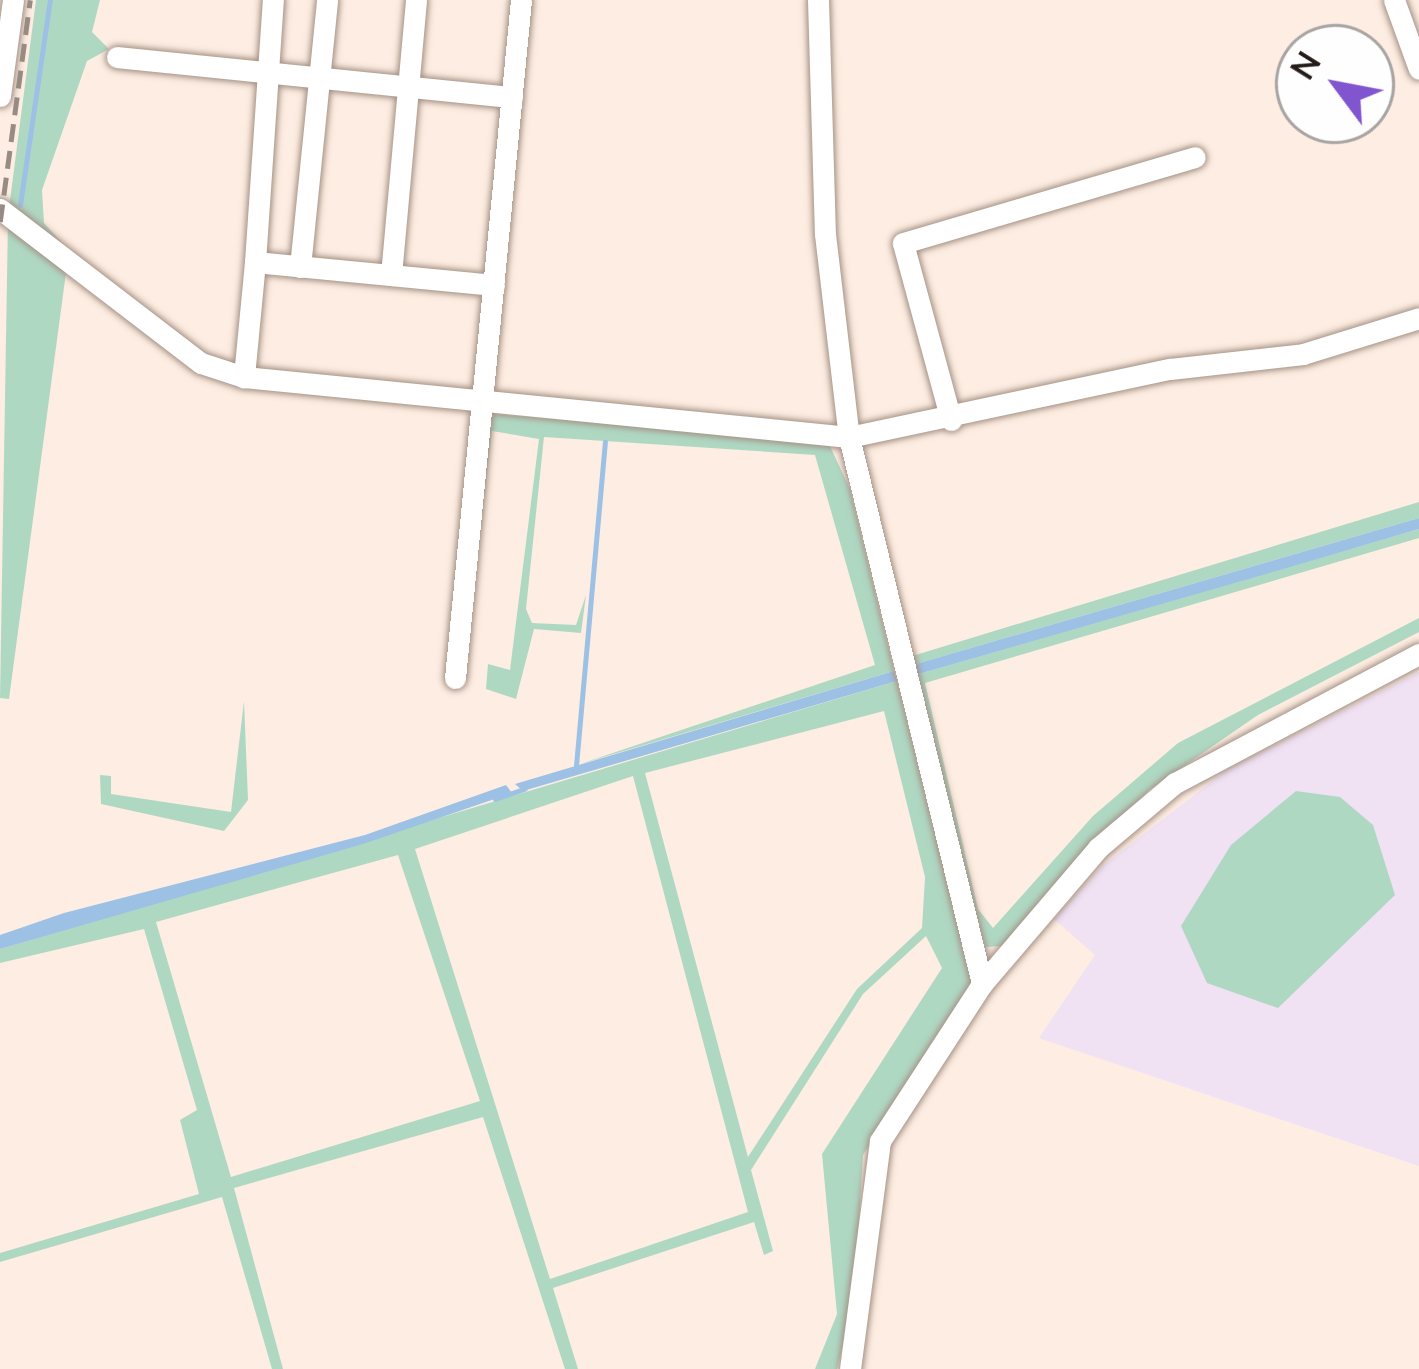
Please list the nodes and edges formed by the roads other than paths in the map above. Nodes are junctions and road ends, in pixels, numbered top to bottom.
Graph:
1 (13, 0) edge
2 (273, 0) edge
3 (327, 0) edge
4 (416, 0) edge
5 (521, 0) edge
6 (818, 0) edge
7 (1394, 0) edge
8 (117, 56) dead end
9 (1419, 69) edge
10 (267, 72) junction
11 (320, 77) junction
12 (409, 86) junction
13 (0, 96) edge
14 (512, 97) junction
15 (1195, 157) dead end
16 (0, 209) edge
17 (255, 262) junction
18 (300, 267) junction
19 (391, 275) junction
20 (494, 285) junction
21 (1419, 317) edge
22 (244, 377) junction
23 (482, 400) junction
24 (951, 420) junction
25 (849, 437) junction
26 (1419, 654) edge
27 (455, 678) dead end
28 (982, 984) junction
29 (850, 1369) edge

1 - 13 street
2 - 10 street
3 - 11 street
4 - 12 street
5 - 14 street
6 - 25 street
7 - 9 street
8 - 10 street
10 - 11 street
10 - 17 street
11 - 12 street
11 - 18 street
12 - 14 street
12 - 19 street
14 - 20 street
15 - 24 street
16 - 22 street
17 - 18 street
17 - 22 street
18 - 19 street
19 - 20 street
20 - 23 street
21 - 24 street
22 - 23 street
23 - 25 street
23 - 27 street
24 - 25 street
25 - 28 street
26 - 28 street
28 - 29 street

